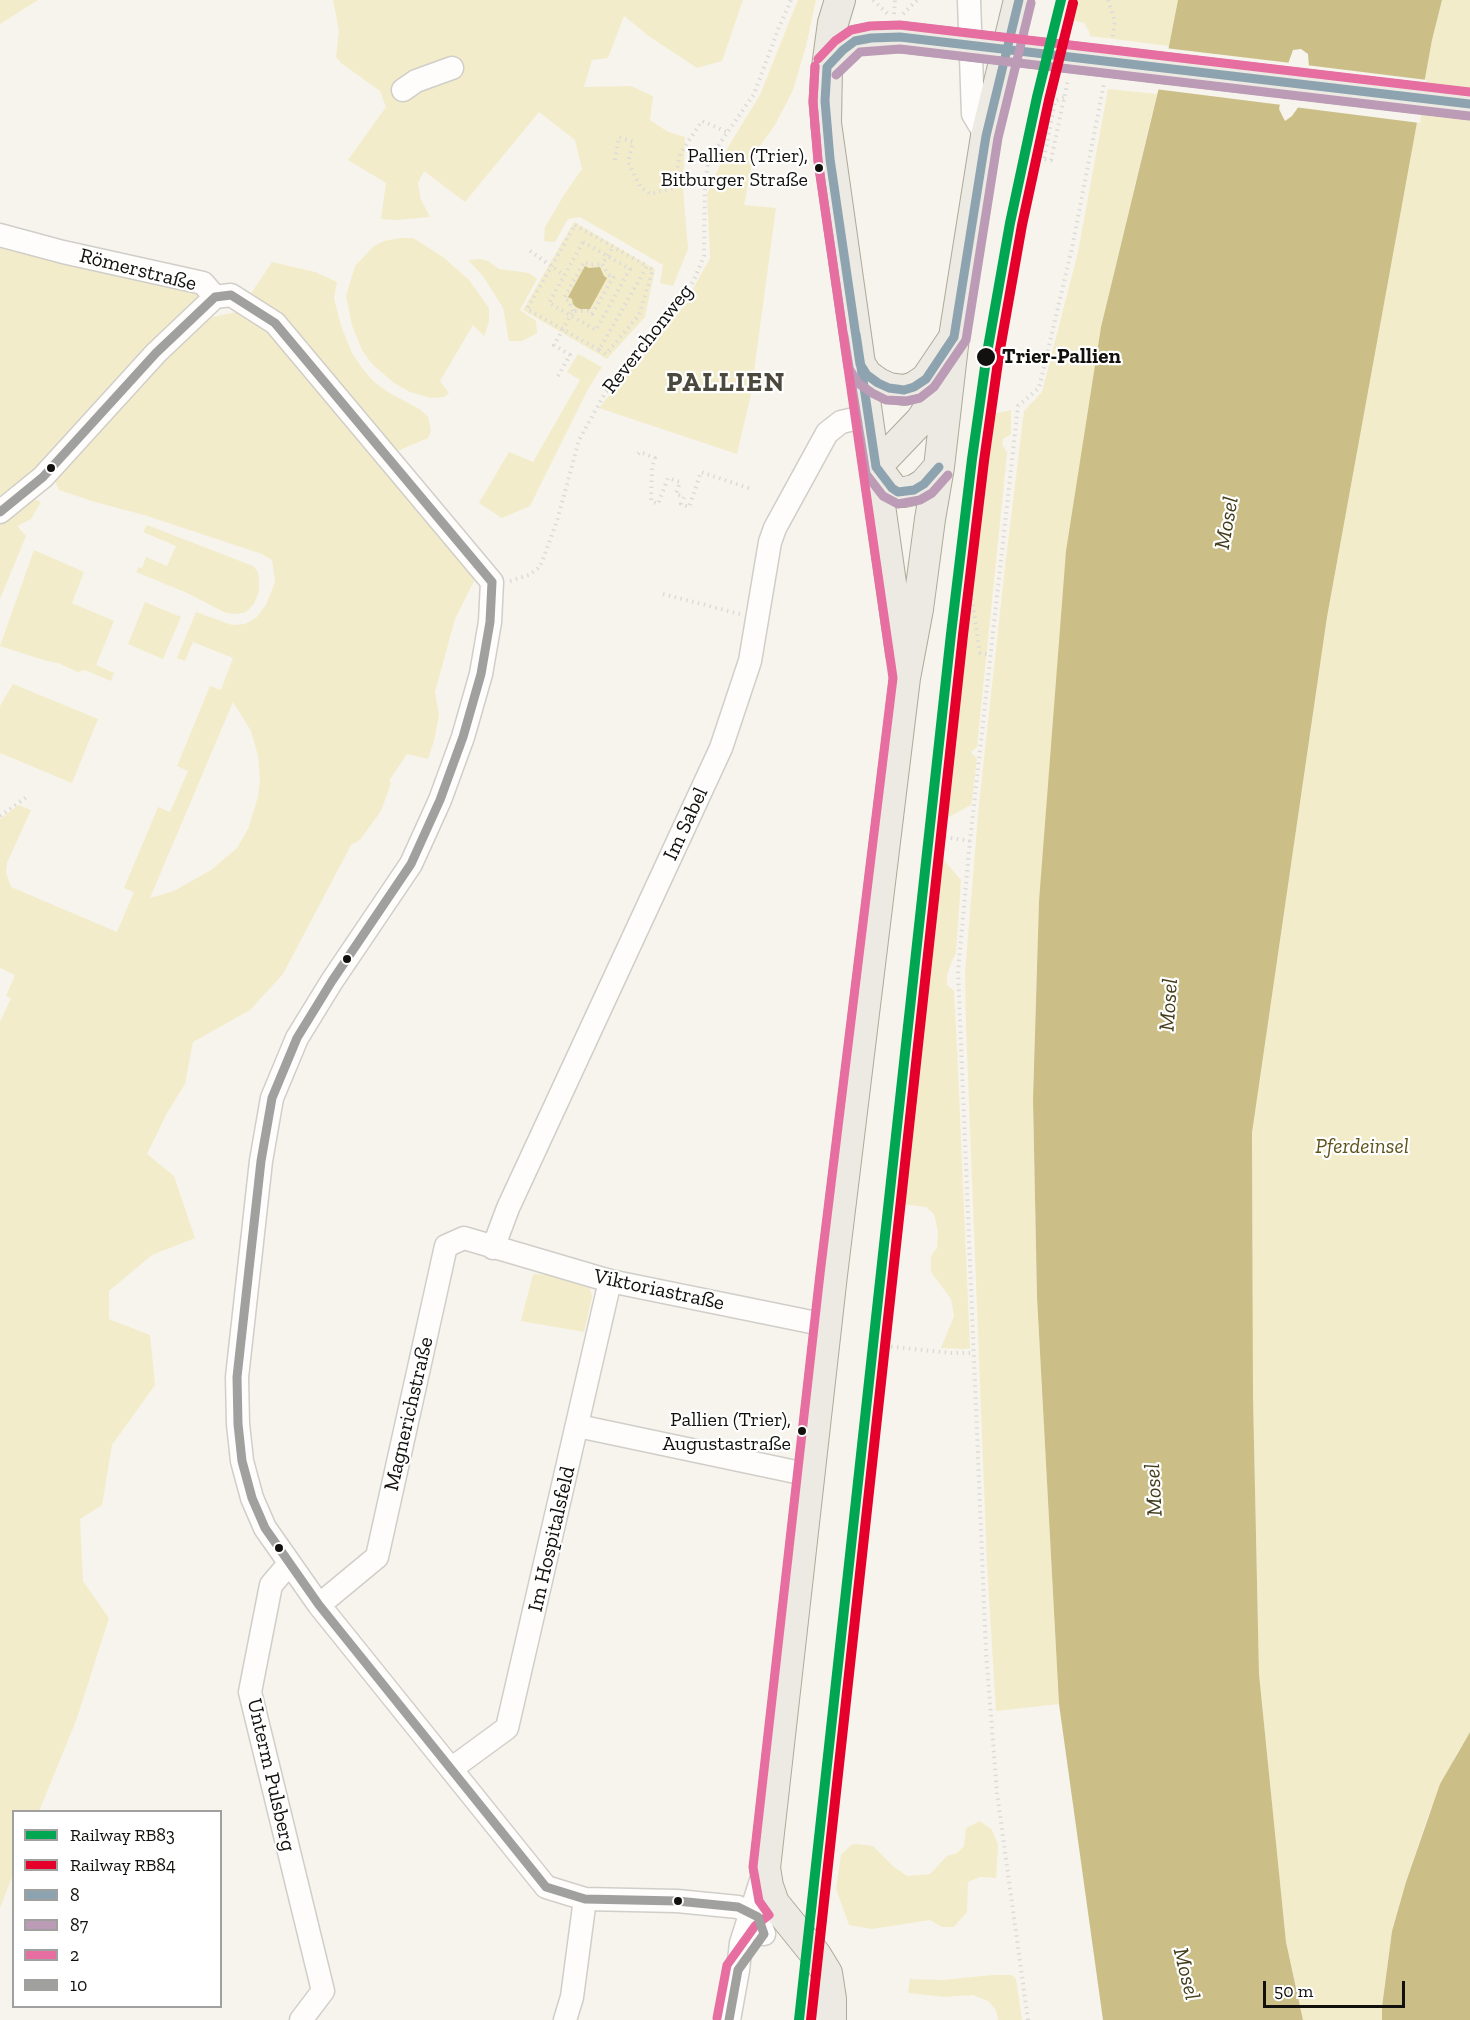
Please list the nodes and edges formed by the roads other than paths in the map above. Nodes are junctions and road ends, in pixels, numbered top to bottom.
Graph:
1 (840, 0) edge
2 (851, 0) edge
3 (969, 0) edge
4 (1019, 0) edge
5 (901, 26) junction
6 (827, 67) junction
7 (452, 68) dead end
8 (403, 90) dead end
9 (1470, 104) edge
10 (986, 136) junction
11 (0, 235) edge
12 (215, 297) junction
13 (954, 337) junction
14 (860, 363) junction
15 (950, 372) junction
16 (868, 416) junction
17 (876, 467) junction
18 (939, 467) junction
19 (0, 512) edge
20 (905, 678) junction
21 (493, 1248) junction
22 (610, 1281) junction
23 (826, 1325) junction
24 (578, 1426) junction
25 (810, 1475) junction
26 (289, 1564) junction
27 (319, 1605) junction
28 (451, 1769) junction
29 (765, 1868) junction
30 (585, 1899) junction
31 (751, 1913) junction
32 (775, 1926) junction
33 (738, 1970) junction
34 (301, 2020) edge
35 (565, 2020) edge
36 (729, 2020) edge
37 (831, 2020) edge

1 - 6 main road
2 - 5 main road
3 - 10 street
4 - 10 main road
5 - 6 main road
5 - 9 main road, bridge
6 - 14 main road
7 - 8 street
10 - 13 main road
11 - 12 street, Römerstraße
12 - 19 street
12 - 26 street, Römerstraße
13 - 14 main road
13 - 15 main road
14 - 16 main road
15 - 17 main road
15 - 18 main road
16 - 17 main road
16 - 21 street, Im Sabel
17 - 18 main road
17 - 20 main road
18 - 20 main road
20 - 23 main road
21 - 22 street, Viktoriastraße
21 - 27 street, Magnerichstraße
22 - 23 street, Viktoriastraße
22 - 24 street, Im Hospitalsfeld
23 - 25 main road
24 - 25 street
24 - 28 street, Im Hospitalsfeld
25 - 29 main road
26 - 27 street
26 - 34 street, Unterm Pulsberg
27 - 28 street
28 - 30 street
29 - 31 street
29 - 32 main road
30 - 31 street
30 - 35 street
31 - 32 street
31 - 33 street
32 - 33 street
32 - 37 main road
33 - 36 street

